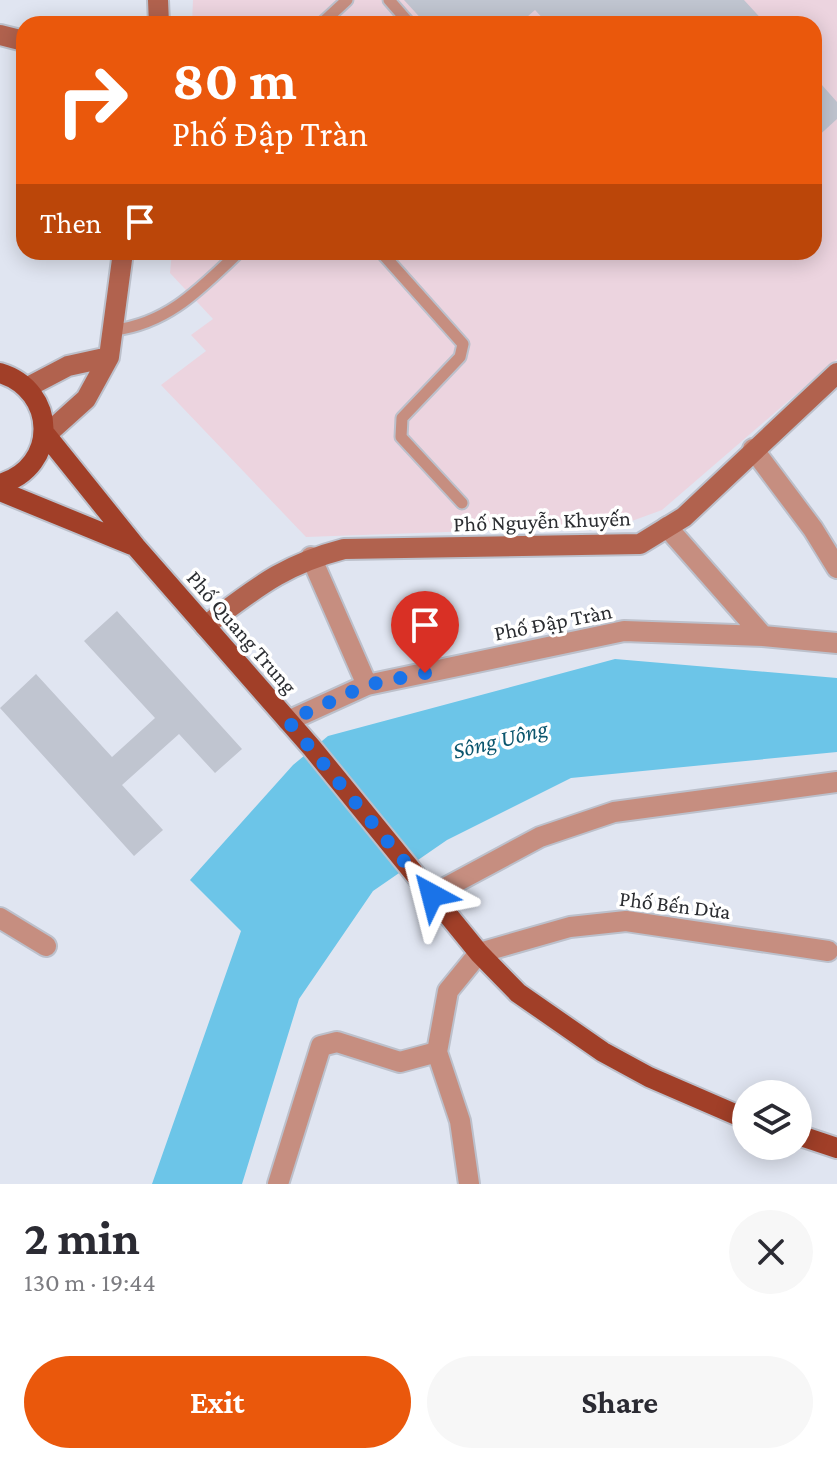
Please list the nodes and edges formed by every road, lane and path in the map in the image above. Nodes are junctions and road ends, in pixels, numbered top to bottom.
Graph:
1 (347, 0) edge
2 (389, 0) edge
3 (330, 16) edge
4 (403, 16) edge
5 (122, 260) edge
6 (230, 260) edge
7 (388, 260) edge
8 (115, 330) junction
9 (109, 357) junction
10 (0, 373) edge
11 (837, 373) edge
12 (28, 387) junction
13 (46, 435) junction
14 (753, 449) junction
15 (0, 484) edge
16 (0, 491) edge
17 (462, 503) dead end
18 (667, 527) junction
19 (136, 547) junction
20 (311, 557) junction
21 (837, 568) edge
22 (205, 626) junction
23 (763, 636) junction
24 (837, 643) edge
25 (367, 685) junction
26 (288, 721) junction
27 (837, 782) edge
28 (427, 888) junction
29 (0, 918) edge
30 (46, 946) dead end
31 (479, 953) junction
32 (834, 953) edge
33 (437, 1052) junction
34 (732, 1113) edge
35 (812, 1140) edge
36 (837, 1148) edge
37 (278, 1184) edge
38 (469, 1184) edge

1 - 3 lane
2 - 4 lane
5 - 8 street
6 - 8 lane
7 - 17 lane
8 - 9 street
9 - 12 street
9 - 13 street
10 - 12 main road
11 - 14 street, Phố Nguyễn Khuyến
12 - 13 main road, Phố Quang Trung
13 - 15 main road
13 - 19 main road, Phố Quang Trung
14 - 18 street, Phố Nguyễn Khuyến
14 - 21 street
16 - 19 main road, Phố Quang Trung
18 - 20 street, Phố Nguyễn Khuyến
18 - 23 street
19 - 22 main road, Phố Quang Trung
20 - 22 street, Phố Nguyễn Khuyến
20 - 25 street
22 - 26 main road, Phố Quang Trung
23 - 24 street, Phố Đập Tràn
23 - 25 street, Phố Đập Tràn
25 - 26 street, Phố Đập Tràn
26 - 28 main road, Phố Quang Trung
27 - 28 street
28 - 31 main road, Phố Quang Trung
29 - 30 street
31 - 32 street, Phố Bến Dừa
31 - 33 street
31 - 34 main road, Phố Quang Trung
33 - 37 street
33 - 38 street
35 - 36 main road

